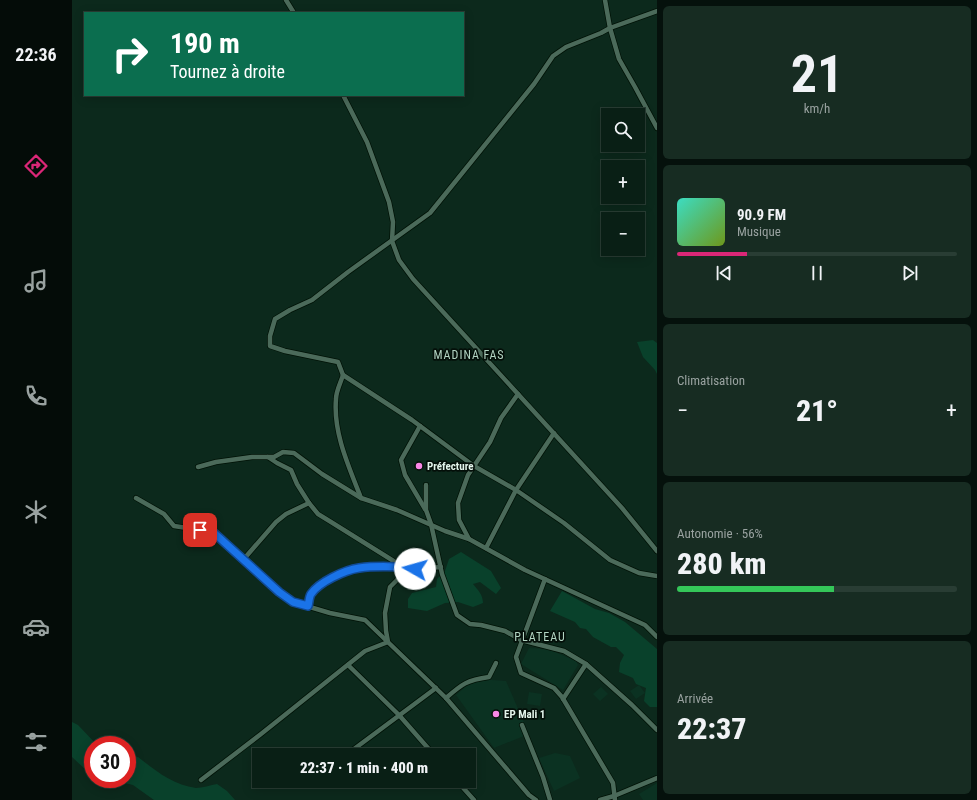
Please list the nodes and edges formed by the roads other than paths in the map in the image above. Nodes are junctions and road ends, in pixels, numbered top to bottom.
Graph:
1 (286, 0) edge
2 (605, 0) edge
3 (657, 11) edge
4 (293, 12) edge
5 (610, 28) junction
6 (344, 96) edge
7 (657, 128) edge
8 (392, 241) junction
9 (343, 375) junction
10 (518, 394) junction
11 (420, 426) junction
12 (554, 433) junction
13 (268, 457) junction
14 (474, 466) junction
15 (198, 467) dead end
16 (426, 485) dead end
17 (516, 490) junction
18 (136, 498) dead end
19 (362, 498) junction
20 (309, 503) junction
21 (426, 510) junction
22 (431, 524) junction
23 (469, 539) junction
24 (486, 548) junction
25 (657, 551) edge
26 (243, 560) junction
27 (405, 567) junction
28 (441, 567) junction
29 (414, 569) junction
30 (657, 576) edge
31 (545, 579) junction
32 (308, 606) junction
33 (657, 637) edge
34 (521, 640) junction
35 (388, 642) junction
36 (496, 663) dead end
37 (586, 664) junction
38 (348, 665) junction
39 (436, 688) junction
40 (446, 698) junction
41 (563, 699) junction
42 (399, 716) junction
43 (522, 726) dead end
44 (657, 730) edge
45 (356, 748) edge
46 (428, 748) edge
47 (657, 778) edge
48 (201, 780) dead end
49 (463, 788) edge
50 (614, 798) edge
51 (474, 800) edge
52 (536, 800) edge
53 (550, 800) edge
54 (600, 800) edge

1 - 4 street
2 - 5 street
3 - 5 street
5 - 7 street
5 - 8 street
6 - 8 street
8 - 9 street
8 - 10 street
9 - 11 street
9 - 19 street
10 - 12 street
10 - 14 street
11 - 14 street
11 - 21 street
12 - 17 street
12 - 25 street
13 - 15 street
13 - 19 street
13 - 20 street
14 - 17 street
14 - 23 street
16 - 21 street
17 - 24 street
17 - 30 street
18 - 26 street
19 - 22 street
20 - 26 street
20 - 27 street
21 - 22 street
22 - 23 street
22 - 28 street
23 - 24 street
24 - 31 street
26 - 32 street
27 - 29 street
27 - 32 street
28 - 29 street
28 - 34 street
29 - 35 street
31 - 33 street
31 - 34 street
32 - 35 street
34 - 37 street
34 - 41 street
35 - 38 street
35 - 39 street
36 - 40 street
37 - 41 street
37 - 44 street
38 - 42 street
38 - 48 street
39 - 40 street
39 - 42 street
40 - 52 street
41 - 50 street
42 - 45 street
42 - 46 street
43 - 53 street
47 - 50 street
49 - 51 street
50 - 54 street

